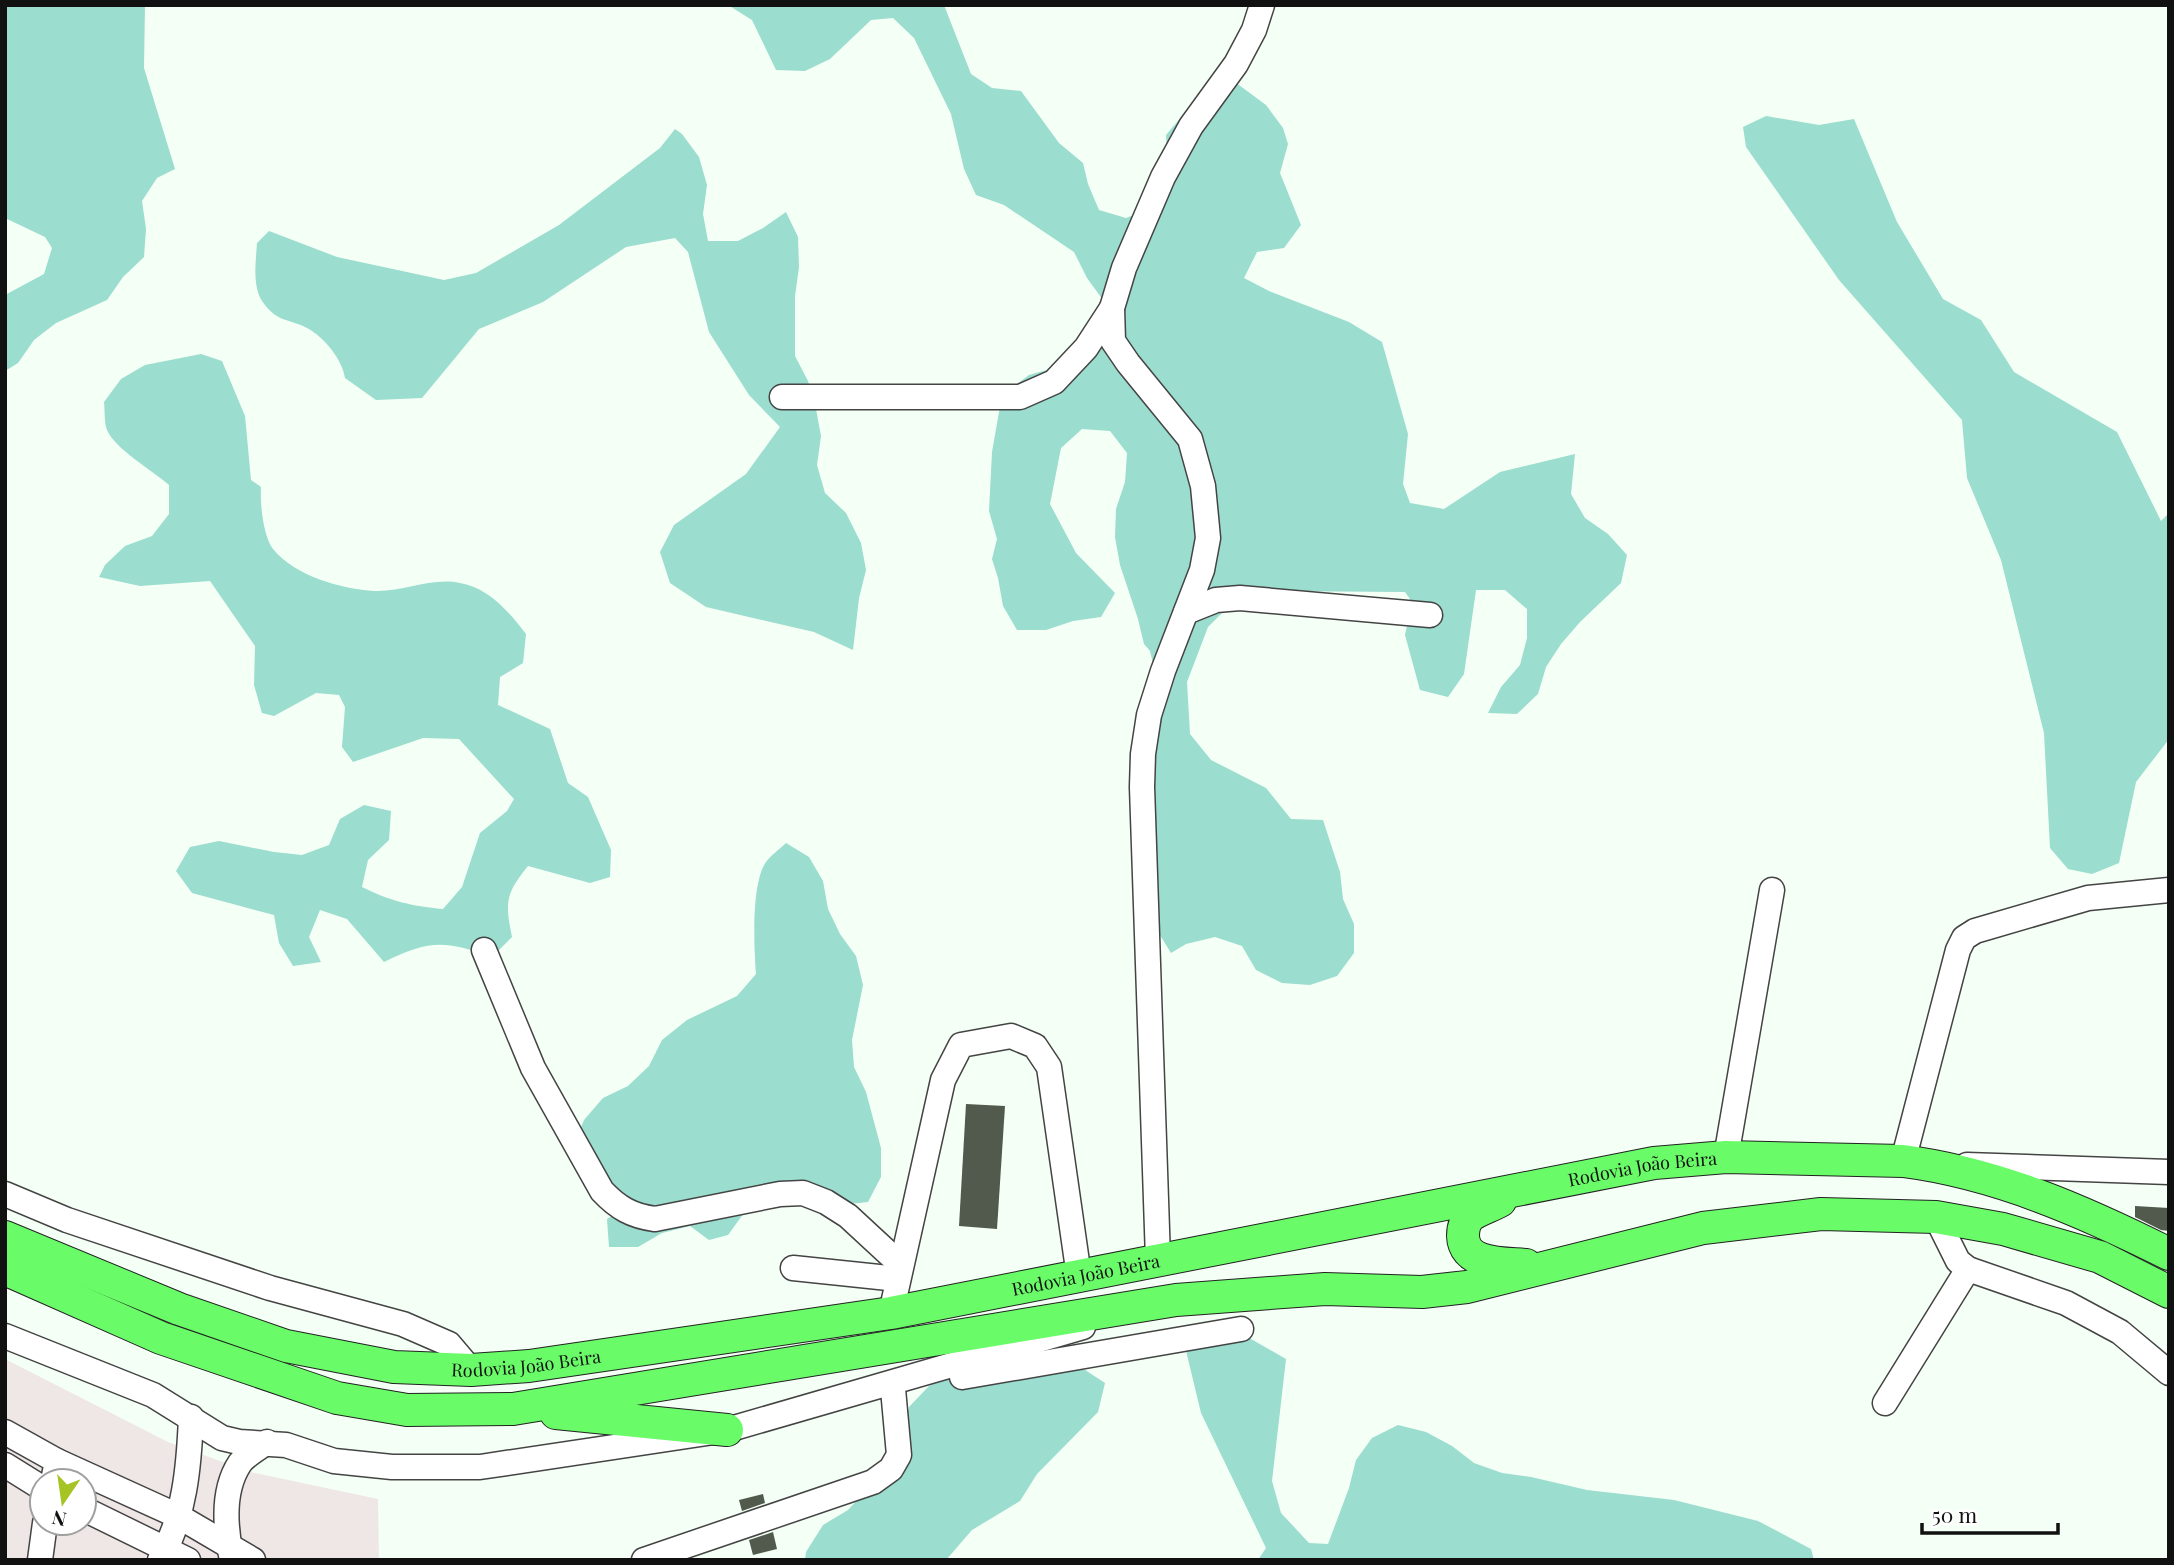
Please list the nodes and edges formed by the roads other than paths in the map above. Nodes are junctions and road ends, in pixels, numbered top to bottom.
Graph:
1 (1262, 5) edge
2 (1112, 308) junction
3 (782, 397) dead end
4 (1186, 612) junction
5 (1430, 615) dead end
6 (1772, 890) dead end
7 (2169, 890) edge
8 (484, 950) dead end
9 (1726, 1157) junction
10 (1912, 1162) junction
11 (2169, 1172) edge
12 (1523, 1190) junction
13 (5, 1194) edge
14 (1936, 1217) junction
15 (5, 1237) edge
16 (2169, 1254) edge
17 (2100, 1257) junction
18 (1158, 1259) junction
19 (1548, 1267) junction
20 (793, 1268) dead end
21 (5, 1269) edge
22 (1968, 1269) junction
23 (900, 1272) junction
24 (1079, 1276) junction
25 (2169, 1292) edge
26 (1176, 1300) junction
27 (2169, 1306) edge
28 (891, 1313) junction
29 (1241, 1329) dead end
30 (5, 1336) edge
31 (2167, 1368) edge
32 (471, 1370) junction
33 (893, 1389) junction
34 (847, 1397) junction
35 (1885, 1403) dead end
36 (513, 1409) junction
37 (191, 1417) junction
38 (727, 1430) junction
39 (5, 1432) edge
40 (267, 1442) junction
41 (5, 1465) edge
42 (50, 1467) edge
43 (28, 1479) edge
44 (98, 1487) edge
45 (178, 1516) junction
46 (98, 1517) edge
47 (43, 1537) edge
48 (230, 1552) edge
49 (171, 1556) edge
50 (40, 1560) edge
51 (253, 1560) edge
52 (644, 1560) edge

1 - 2 street
2 - 3 street
2 - 4 street
4 - 5 street
4 - 18 street
6 - 9 street
7 - 10 street
8 - 23 street
9 - 10 main road, Rodovia João Beira
9 - 12 main road, Rodovia João Beira
10 - 11 street
10 - 16 main road, Rodovia João Beira
12 - 18 main road, Rodovia João Beira
12 - 19 main road
13 - 32 street
14 - 17 main road
14 - 19 main road
14 - 22 street
15 - 32 main road, Rodovia João Beira
17 - 25 main road
17 - 27 street
18 - 24 main road, Rodovia João Beira
19 - 26 main road
20 - 23 street
21 - 36 main road
22 - 31 street
22 - 35 street
23 - 24 street
23 - 28 street
24 - 28 main road, Rodovia João Beira
26 - 34 street
26 - 36 main road
28 - 32 main road, Rodovia João Beira
29 - 33 street
30 - 37 street
33 - 34 street
33 - 52 street
34 - 38 street
36 - 38 main road
37 - 40 street
37 - 45 street
38 - 40 street
39 - 42 street
40 - 48 street
41 - 43 street
44 - 45 street
45 - 48 street
45 - 49 street
46 - 49 street
47 - 50 street
48 - 51 street

